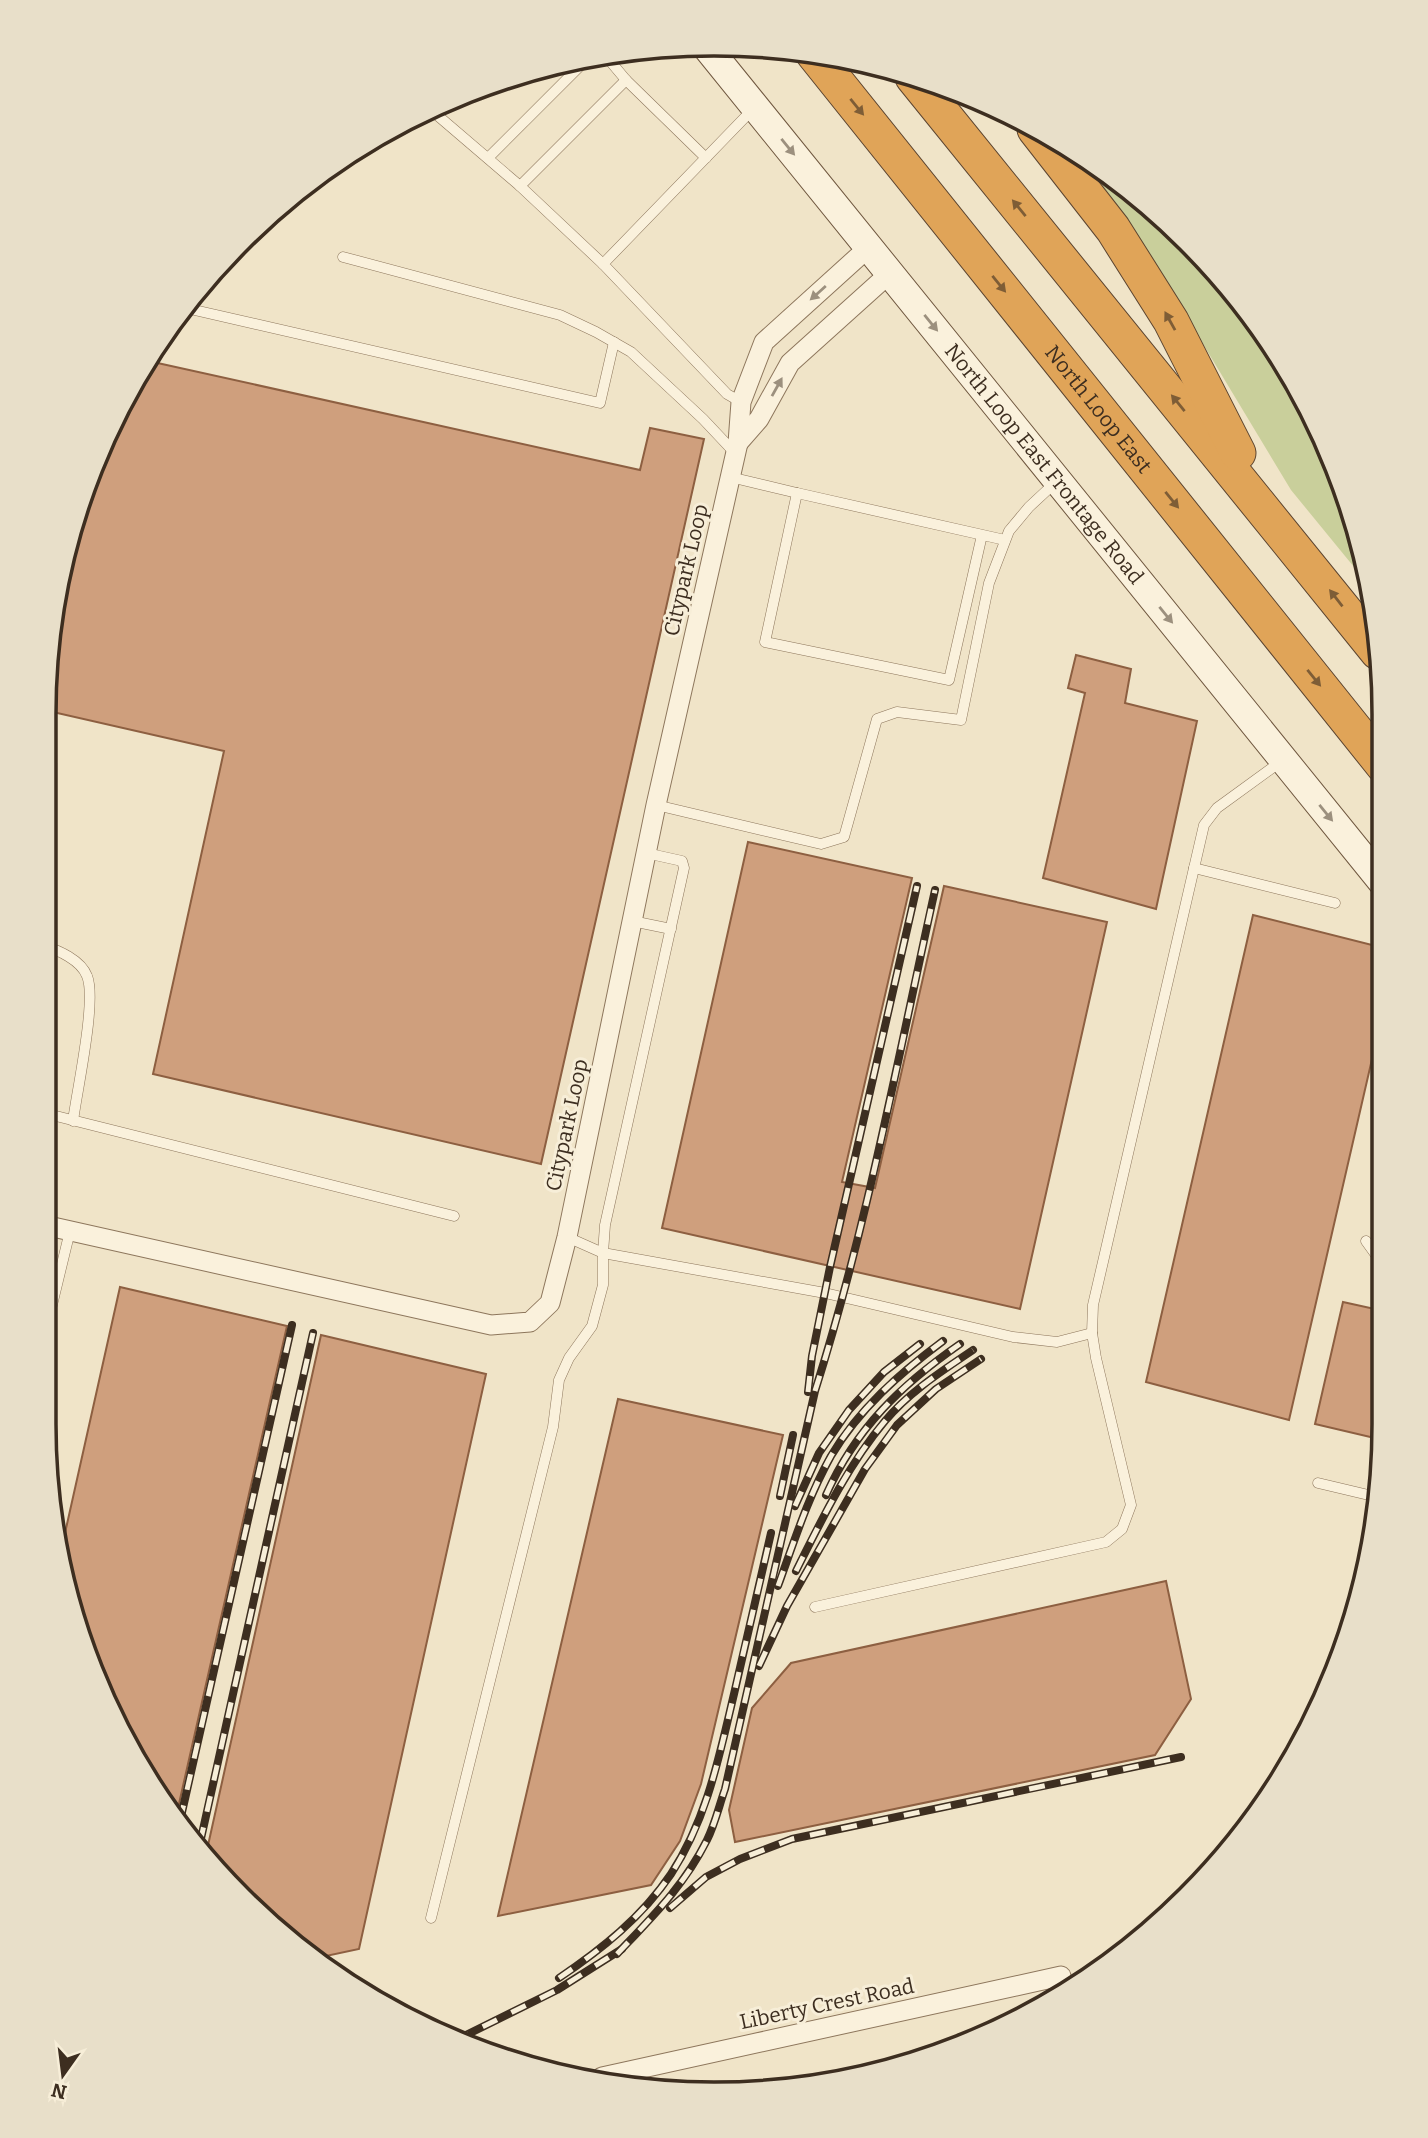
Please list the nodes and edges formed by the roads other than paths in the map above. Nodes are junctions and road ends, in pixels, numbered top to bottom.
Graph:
1 (714, 56) edge
2 (613, 65) edge
3 (824, 66) edge
4 (575, 71) edge
5 (626, 80) junction
6 (924, 90) edge
7 (755, 107) junction
8 (439, 117) edge
9 (1050, 148) edge
10 (488, 158) junction
11 (706, 158) junction
12 (520, 186) junction
13 (869, 247) junction
14 (343, 257) dead end
15 (603, 264) junction
16 (890, 273) junction
17 (194, 310) edge
18 (614, 342) junction
19 (741, 402) junction
20 (737, 448) junction
21 (730, 477) junction
22 (1057, 480) junction
23 (797, 493) junction
24 (1268, 513) junction
25 (982, 535) junction
26 (1005, 540) junction
27 (1367, 638) edge
28 (1372, 751) edge
29 (1283, 760) junction
30 (656, 805) junction
31 (646, 853) junction
32 (1194, 868) junction
33 (1372, 869) edge
34 (1335, 903) dead end
35 (632, 921) junction
36 (671, 929) junction
37 (56, 950) edge
38 (56, 1116) edge
39 (73, 1121) junction
40 (454, 1216) dead end
41 (56, 1228) edge
42 (69, 1231) junction
43 (567, 1237) junction
44 (1366, 1241) dead end
45 (1372, 1249) edge
46 (603, 1253) junction
47 (56, 1287) edge
48 (1092, 1333) junction
49 (1318, 1483) dead end
50 (1368, 1495) edge
51 (816, 1607) dead end
52 (431, 1917) dead end
53 (1062, 1976) dead end
54 (616, 2074) edge

1 - 7 main road, North Loop East Frontage Road
2 - 5 lane
3 -> 28 highway, North Loop East
4 - 10 lane
5 - 11 lane
5 - 12 lane
24 -> 6 highway
7 - 11 lane
7 -> 13 main road, North Loop East Frontage Road
8 - 10 lane
24 -> 9 highway
10 - 12 lane
11 - 15 lane
12 - 15 lane
13 - 16 main road, North Loop East Frontage Road
13 -> 19 street, Citypark Loop
14 - 18 lane
15 - 19 lane
20 -> 16 street, Citypark Loop
16 -> 22 main road, North Loop East Frontage Road
17 - 18 lane
18 - 20 lane
19 - 20 street, Citypark Loop
20 - 21 street, Citypark Loop
21 - 23 lane
21 - 30 street, Citypark Loop
22 - 26 lane
22 -> 29 main road, North Loop East Frontage Road
23 - 25 lane
23 - 25 lane
27 -> 24 highway
25 - 26 lane
26 - 30 lane
29 - 32 lane
29 -> 33 main road, North Loop East Frontage Road
30 - 31 street, Citypark Loop
31 - 35 street, Citypark Loop
31 - 36 lane
32 - 34 lane
32 - 48 lane
35 - 36 lane
35 - 43 street, Citypark Loop
36 - 46 lane
37 - 39 lane
38 - 39 lane
39 - 40 lane
41 - 42 street, Citypark Loop
42 - 43 street, Citypark Loop
42 - 47 lane
43 - 46 lane
44 - 45 lane
46 - 48 lane
46 - 52 lane
48 - 51 lane
49 - 50 lane
53 - 54 street, Liberty Crest Road

